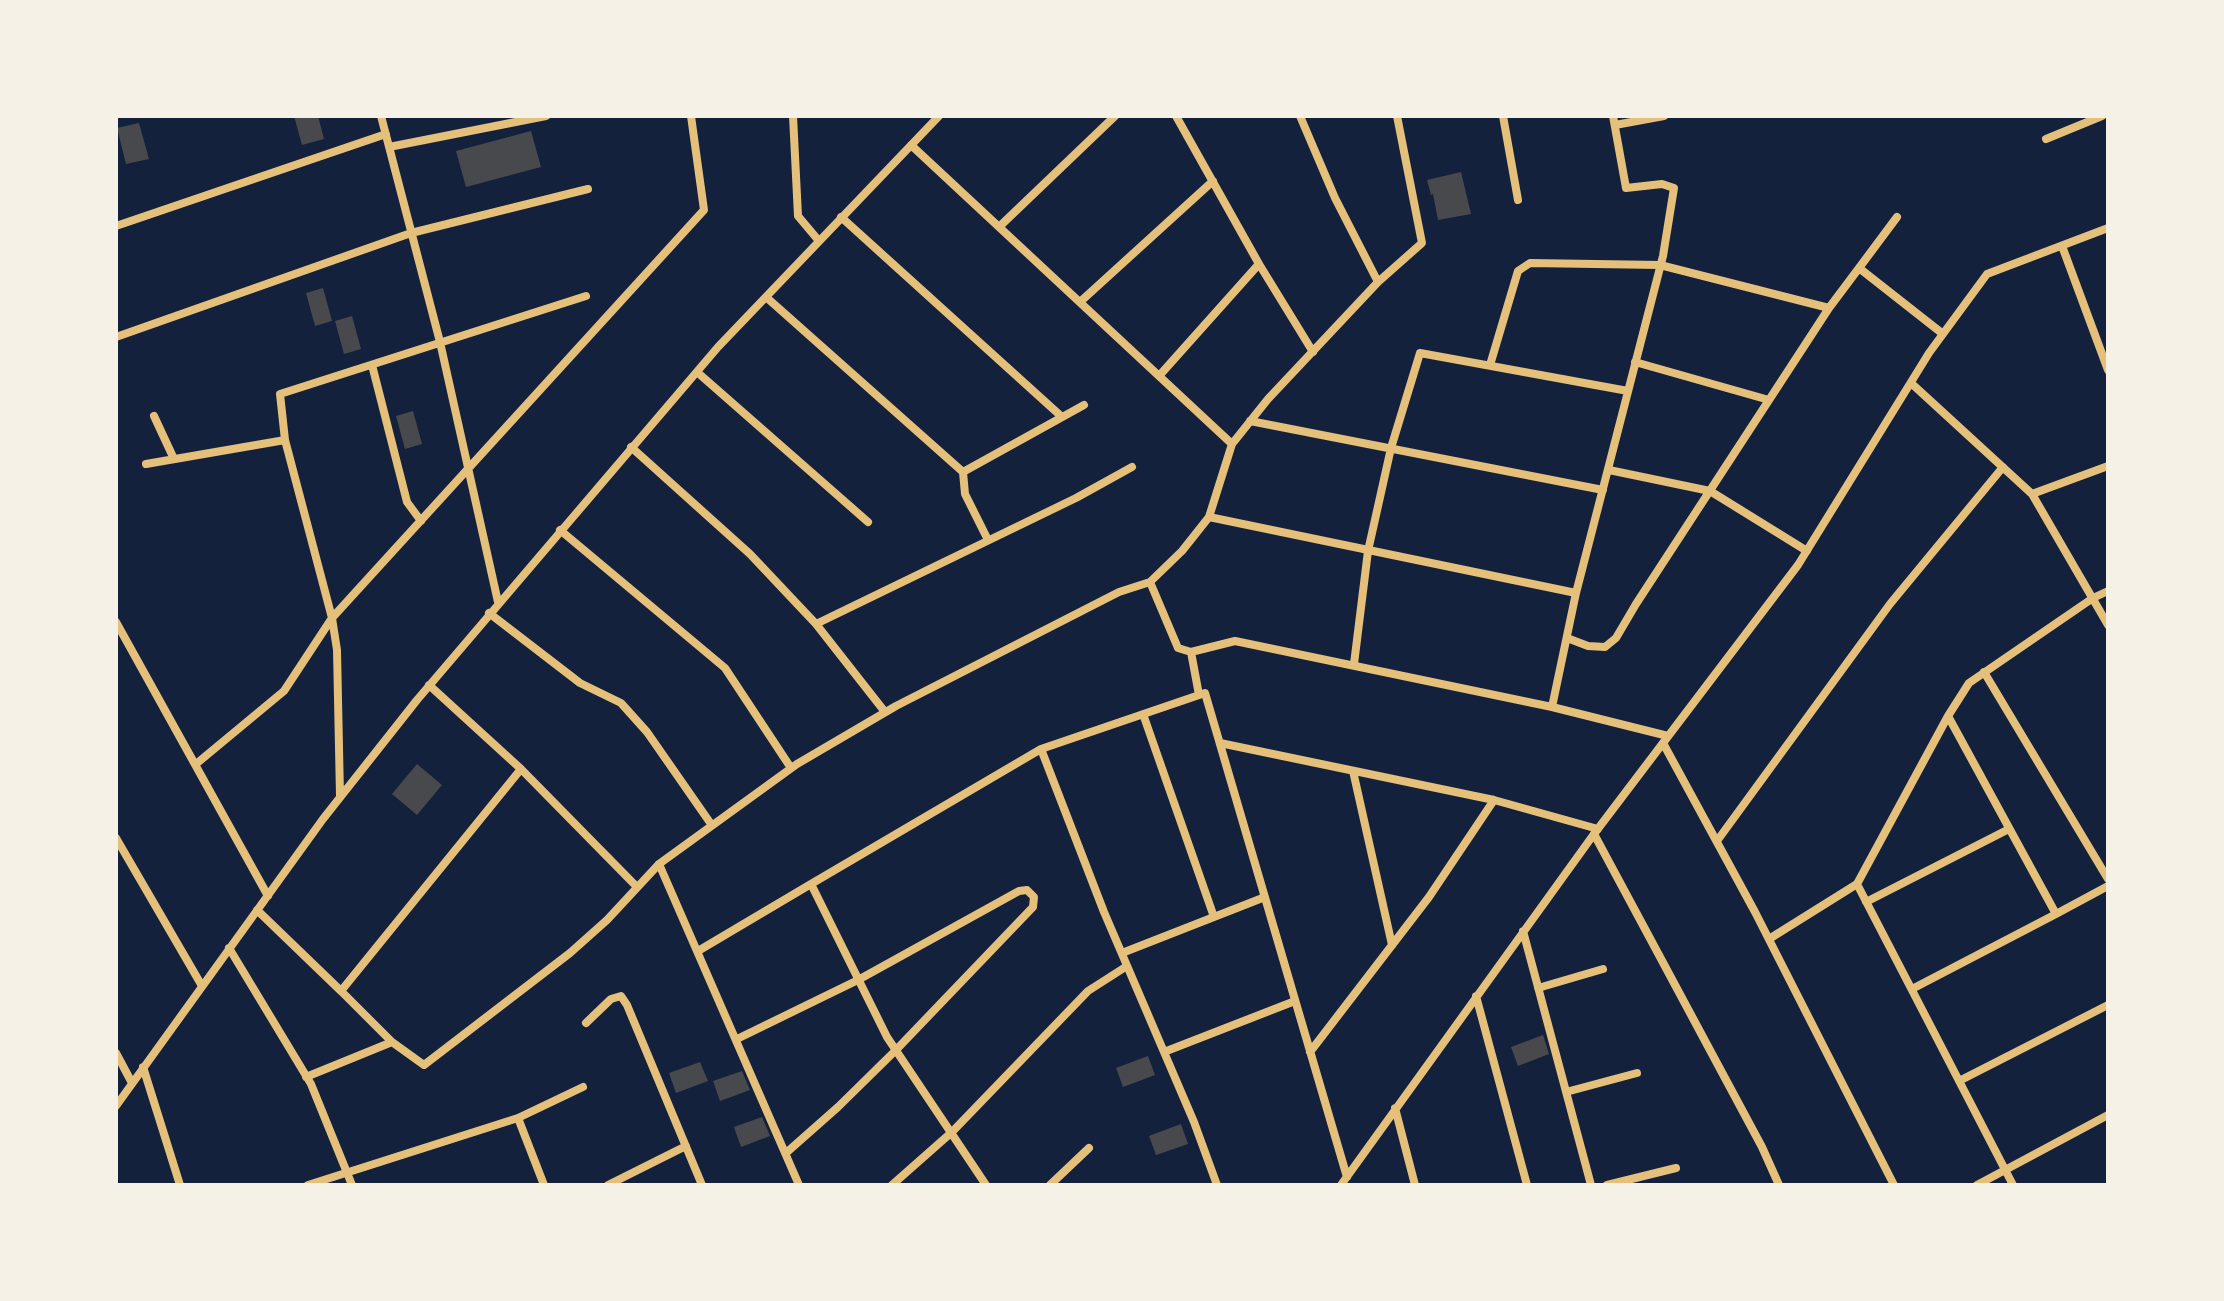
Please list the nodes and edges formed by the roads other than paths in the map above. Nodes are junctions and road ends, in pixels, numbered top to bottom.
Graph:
1 (381, 116) edge
2 (546, 116) edge
3 (691, 116) edge
4 (793, 116) edge
5 (939, 116) edge
6 (1115, 116) edge
7 (1176, 116) edge
8 (1300, 116) edge
9 (1397, 116) edge
10 (1503, 116) edge
11 (1664, 116) edge
12 (2102, 116) edge
13 (1614, 121) edge
14 (386, 134) junction
15 (2046, 139) dead end
16 (911, 145) junction
17 (389, 147) junction
18 (1213, 181) junction
19 (588, 189) dead end
20 (1518, 200) dead end
21 (841, 217) junction
22 (1897, 217) dead end
23 (116, 226) edge
24 (999, 227) junction
25 (2108, 228) edge
26 (411, 233) junction
27 (819, 241) junction
28 (2062, 246) junction
29 (1259, 264) junction
30 (1660, 265) junction
31 (1859, 268) junction
32 (1378, 282) junction
33 (586, 296) dead end
34 (766, 297) junction
35 (1080, 302) junction
36 (1829, 308) junction
37 (1943, 334) junction
38 (116, 337) edge
39 (440, 342) junction
40 (1313, 352) junction
41 (1635, 362) junction
42 (372, 365) junction
43 (1490, 365) junction
44 (2108, 370) edge
45 (697, 372) junction
46 (1159, 376) junction
47 (1911, 383) junction
48 (1628, 391) junction
49 (1769, 400) junction
50 (1084, 405) dead end
51 (154, 416) dead end
52 (1062, 417) junction
53 (1250, 421) junction
54 (285, 440) junction
55 (1232, 444) junction
56 (631, 447) junction
57 (1391, 448) junction
58 (174, 459) junction
59 (146, 464) dead end
60 (2108, 466) edge
61 (1132, 467) dead end
62 (2003, 467) junction
63 (468, 470) junction
64 (1609, 470) junction
65 (963, 472) junction
66 (1603, 490) junction
67 (1710, 491) junction
68 (2032, 494) junction
69 (1209, 517) junction
70 (421, 521) junction
71 (868, 522) dead end
72 (560, 530) junction
73 (988, 540) junction
74 (1368, 551) junction
75 (1807, 551) junction
76 (1150, 582) junction
77 (2108, 591) edge
78 (1576, 593) junction
79 (2093, 598) junction
80 (498, 602) junction
81 (489, 613) junction
82 (332, 618) junction
83 (116, 621) edge
84 (816, 624) junction
85 (2108, 625) edge
86 (1567, 638) junction
87 (1191, 652) junction
88 (1354, 664) junction
89 (1984, 672) junction
90 (429, 685) junction
91 (1199, 695) junction
92 (1552, 707) junction
93 (885, 712) junction
94 (1143, 714) junction
95 (1948, 716) junction
96 (1666, 739) junction
97 (1220, 743) junction
98 (1041, 749) junction
99 (196, 764) junction
100 (791, 768) junction
101 (521, 769) junction
102 (1353, 771) junction
103 (340, 797) junction
104 (1494, 800) junction
105 (711, 824) junction
106 (2009, 829) junction
107 (1596, 831) junction
108 (116, 838) edge
109 (1717, 841) junction
110 (2108, 859) edge
111 (659, 864) junction
112 (2099, 864) junction
113 (2108, 879) edge
114 (811, 884) junction
115 (1857, 884) junction
116 (2108, 886) edge
117 (637, 887) junction
118 (268, 896) junction
119 (1265, 897) junction
120 (1866, 902) junction
121 (257, 910) junction
122 (2056, 914) junction
123 (1214, 917) junction
124 (1523, 931) junction
125 (1769, 939) junction
126 (1392, 945) junction
127 (229, 948) junction
128 (698, 951) junction
129 (1122, 953) junction
130 (1127, 966) junction
131 (1603, 969) dead end
132 (858, 980) junction
133 (202, 986) junction
134 (1538, 988) junction
135 (1912, 989) junction
136 (341, 991) junction
137 (1476, 996) junction
138 (1295, 1001) junction
139 (2108, 1005) edge
140 (586, 1023) dead end
141 (737, 1039) junction
142 (392, 1042) junction
143 (896, 1050) junction
144 (1164, 1052) junction
145 (1310, 1052) junction
146 (116, 1053) edge
147 (143, 1067) junction
148 (1637, 1073) dead end
149 (306, 1077) junction
150 (1959, 1081) junction
151 (132, 1083) junction
152 (583, 1087) dead end
153 (1566, 1092) junction
154 (116, 1106) edge
155 (1395, 1108) junction
156 (2108, 1115) edge
157 (518, 1118) junction
158 (952, 1132) junction
159 (686, 1146) junction
160 (1089, 1148) dead end
161 (786, 1153) junction
162 (1676, 1168) dead end
163 (2005, 1170) junction
164 (347, 1172) junction
165 (1344, 1181) edge
166 (180, 1185) edge
167 (308, 1185) edge
168 (352, 1185) edge
169 (544, 1185) edge
170 (608, 1185) edge
171 (702, 1185) edge
172 (799, 1185) edge
173 (892, 1185) edge
174 (986, 1185) edge
175 (1050, 1185) edge
176 (1217, 1185) edge
177 (1415, 1185) edge
178 (1527, 1185) edge
179 (1591, 1185) edge
180 (1607, 1185) edge
181 (1779, 1185) edge
182 (1894, 1185) edge
183 (1977, 1185) edge
184 (2013, 1185) edge

1 - 14 street
2 - 17 street
3 - 63 street
4 - 27 street
5 - 16 street
6 - 24 street
7 - 18 street
8 - 32 street
9 - 32 street
10 - 20 street
11 - 13 street
12 - 15 street
13 - 30 street
14 - 17 street
14 - 23 street
16 - 21 street
16 - 24 street
17 - 26 street
18 - 29 street
18 - 35 street
19 - 26 street
21 - 27 street
21 - 52 street
22 - 31 street
24 - 35 street
25 - 28 street
26 - 38 street
26 - 39 street
27 - 34 street
28 - 37 street
28 - 44 street
29 - 40 street
29 - 46 street
30 - 36 street
30 - 41 street
30 - 43 street
31 - 36 street
31 - 37 street
32 - 40 street
33 - 39 street
34 - 45 street
34 - 65 street
35 - 46 street
36 - 49 street
37 - 47 street
39 - 42 street
39 - 63 street
40 - 53 street
41 - 48 street
41 - 49 street
42 - 54 street
42 - 70 street
43 - 48 street
43 - 57 street
45 - 56 street
45 - 71 street
46 - 55 street
47 - 62 street
47 - 75 street
48 - 64 street
49 - 67 street
50 - 52 street
51 - 58 street
52 - 65 street
53 - 55 street
53 - 57 street
54 - 58 street
54 - 82 street
55 - 69 street
56 - 72 street
56 - 84 street
57 - 66 street
57 - 74 street
58 - 59 street
60 - 68 street
61 - 73 street
62 - 68 street
62 - 109 street
63 - 70 street
63 - 80 street
64 - 66 street
64 - 67 street
65 - 73 street
66 - 78 street
67 - 75 street
67 - 86 street
68 - 79 street
69 - 74 street
69 - 76 street
70 - 82 street
72 - 80 street
72 - 100 street
73 - 84 street
74 - 78 street
74 - 88 street
75 - 96 street
76 - 87 street
76 - 93 street
77 - 79 street
78 - 86 street
79 - 85 street
79 - 89 street
80 - 81 street
81 - 90 street
81 - 105 street
82 - 99 street
82 - 103 street
83 - 99 street
84 - 93 street
86 - 92 street
87 - 88 street
87 - 91 street
88 - 92 street
89 - 95 street
89 - 112 street
90 - 101 street
90 - 103 street
91 - 94 street
91 - 97 street
92 - 96 street
93 - 100 street
94 - 98 street
94 - 123 street
95 - 106 street
95 - 115 street
96 - 107 street
96 - 109 street
97 - 102 street
97 - 119 street
98 - 114 street
98 - 129 street
99 - 118 street
100 - 105 street
101 - 117 street
101 - 136 street
102 - 104 street
102 - 126 street
103 - 118 street
104 - 107 street
104 - 126 street
105 - 111 street
106 - 120 street
106 - 122 street
107 - 124 street
107 - 181 street
108 - 133 street
109 - 125 street
110 - 112 street
111 - 117 street
111 - 128 street
112 - 113 street
114 - 128 street
114 - 132 street
115 - 120 street
115 - 125 street
116 - 122 street
117 - 142 street
118 - 121 street
119 - 123 street
119 - 138 street
120 - 135 street
121 - 127 street
121 - 136 street
122 - 135 street
123 - 129 street
124 - 134 street
124 - 137 street
125 - 182 street
126 - 145 street
127 - 133 street
127 - 149 street
128 - 141 street
129 - 130 street
130 - 144 street
130 - 158 street
131 - 134 street
132 - 141 street
132 - 143 street
132 - 143 street
133 - 147 street
134 - 153 street
135 - 150 street
136 - 142 street
137 - 155 street
137 - 178 street
138 - 144 street
138 - 145 street
139 - 150 street
140 - 159 street
141 - 161 street
142 - 149 street
143 - 158 street
143 - 161 street
144 - 176 street
145 - 165 street
146 - 151 street
147 - 151 street
147 - 166 street
148 - 153 street
149 - 164 street
150 - 163 street
151 - 154 street
152 - 157 street
153 - 179 street
155 - 165 street
155 - 177 street
156 - 163 street
157 - 164 street
157 - 169 street
158 - 173 street
158 - 174 street
159 - 170 street
159 - 171 street
160 - 175 street
161 - 172 street
162 - 180 street
163 - 183 street
163 - 184 street
164 - 167 street
164 - 168 street

